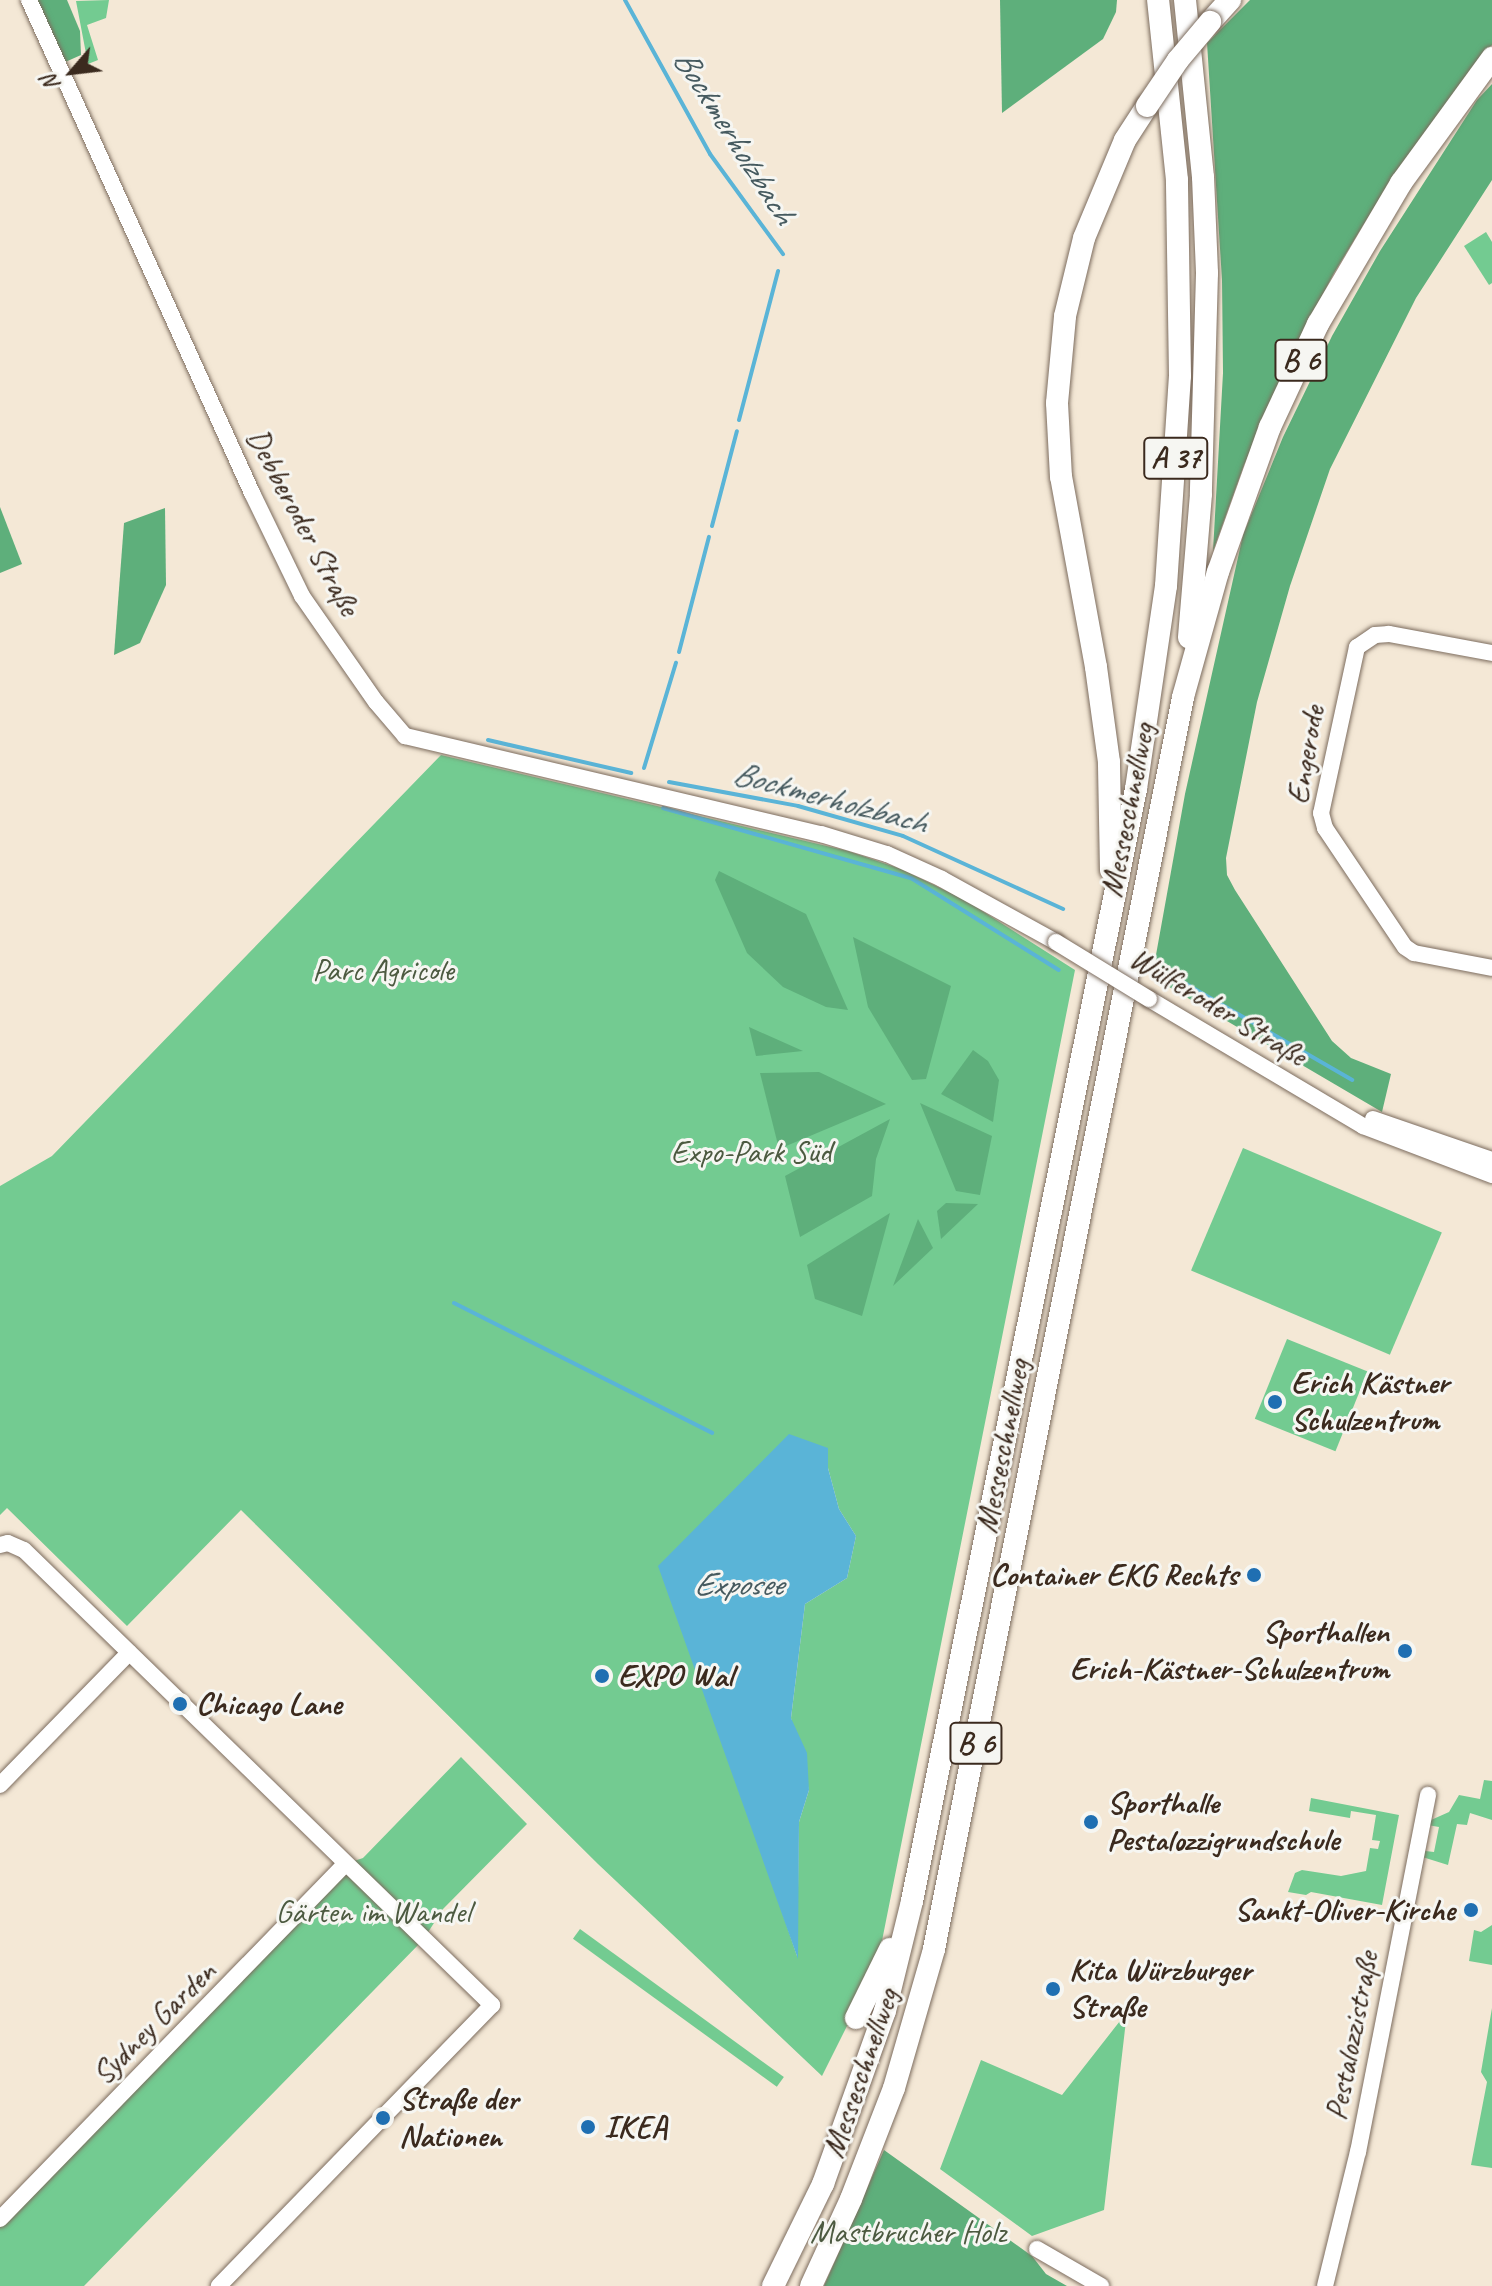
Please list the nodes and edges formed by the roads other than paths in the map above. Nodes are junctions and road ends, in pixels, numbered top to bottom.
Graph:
1 (29, 0) edge
2 (1158, 0) edge
3 (1185, 0) edge
4 (1230, 0) edge
5 (1492, 58) edge
6 (1492, 653) edge
7 (1183, 697) junction
8 (1112, 912) junction
9 (1056, 942) joint
10 (1492, 968) edge
11 (1353, 1117) junction
12 (1492, 1160) edge
13 (1492, 1175) edge
14 (4, 1544) edge
15 (129, 1653) junction
16 (0, 1785) edge
17 (1428, 1795) dead end
18 (345, 1864) junction
19 (912, 1901) junction
20 (856, 2018) dead end
21 (0, 2219) edge
22 (1037, 2249) dead end
23 (219, 2286) edge
24 (773, 2286) edge
25 (811, 2286) edge
26 (1101, 2286) edge
27 (1325, 2286) edge

1 - 9 street, Debberoder Straße
2 - 8 highway, A 37
3 - 7 highway, A 37
4 - 8 highway, B 6, bridge
5 - 7 highway, B 6
6 - 10 street, Engerode
7 - 25 highway, Messeschnellweg / B 6
8 - 19 highway, Messeschnellweg / B 6
9 - 11 street, Wülferoder Straße, bridge
11 - 12 street, Wülferoder Straße
11 - 13 street, Wülferoder Straße
14 - 15 street
15 - 16 street
15 - 18 street
17 - 27 street, Pestalozzistraße
18 - 21 street, Sydney Garden
18 - 23 street
19 - 20 highway
19 - 24 highway, Messeschnellweg / B 6
22 - 26 street

